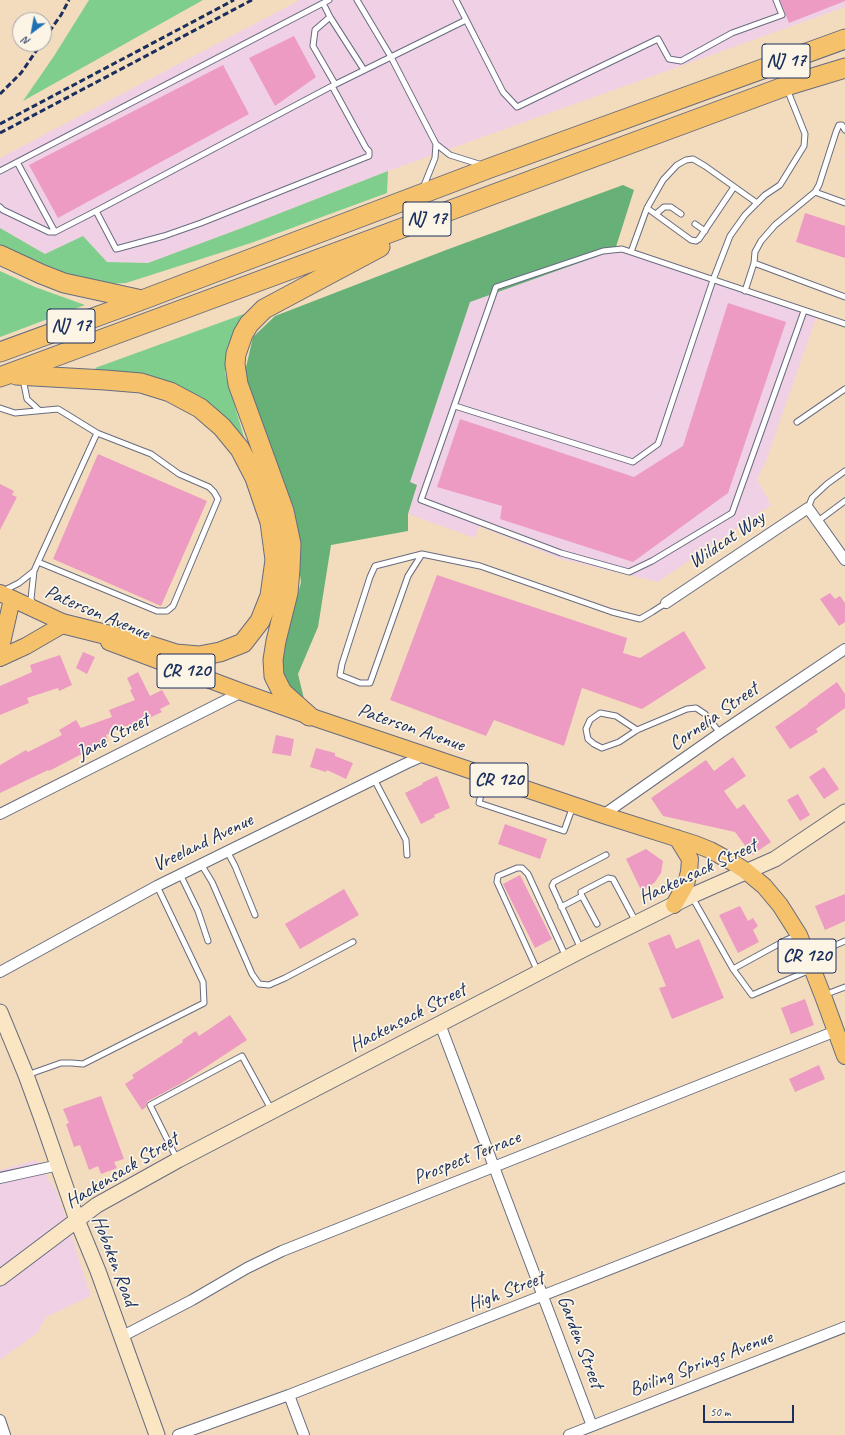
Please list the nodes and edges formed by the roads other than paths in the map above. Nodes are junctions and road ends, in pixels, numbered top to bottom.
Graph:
1 (329, 0) edge
2 (357, 0) edge
3 (456, 0) edge
4 (776, 0) edge
5 (323, 3) junction
6 (330, 16) junction
7 (466, 20) junction
8 (845, 39) edge
9 (390, 57) junction
10 (845, 68) edge
11 (364, 70) junction
12 (334, 85) junction
13 (786, 86) junction
14 (845, 130) edge
15 (436, 144) junction
16 (17, 162) junction
17 (490, 168) junction
18 (0, 171) edge
19 (734, 187) junction
20 (815, 192) junction
21 (421, 195) junction
22 (757, 203) junction
23 (845, 203) edge
24 (0, 207) edge
25 (647, 208) junction
26 (96, 210) junction
27 (447, 212) junction
28 (656, 214) junction
29 (681, 214) dead end
30 (695, 224) dead end
31 (704, 231) junction
32 (55, 232) junction
33 (631, 252) junction
34 (0, 255) edge
35 (754, 263) junction
36 (713, 280) junction
37 (745, 291) junction
38 (845, 297) edge
39 (142, 300) junction
40 (804, 311) junction
41 (845, 324) edge
42 (0, 352) edge
43 (11, 376) edge
44 (845, 389) edge
45 (455, 406) junction
46 (0, 408) edge
47 (39, 410) junction
48 (797, 422) dead end
49 (98, 433) junction
50 (845, 471) edge
51 (845, 501) edge
52 (808, 508) junction
53 (818, 521) junction
54 (422, 554) junction
55 (845, 560) edge
56 (38, 562) junction
57 (34, 571) junction
58 (4, 595) edge
59 (666, 603) joint
60 (36, 611) junction
61 (64, 624) junction
62 (0, 647) edge
63 (845, 649) edge
64 (0, 658) edge
65 (242, 692) junction
66 (309, 716) junction
67 (637, 730) junction
68 (720, 733) junction
69 (426, 755) junction
70 (486, 775) junction
71 (374, 779) junction
72 (573, 805) junction
73 (845, 812) edge
74 (0, 814) edge
75 (604, 815) junction
76 (677, 838) junction
77 (227, 851) junction
78 (407, 855) dead end
79 (606, 855) dead end
80 (201, 864) junction
81 (746, 871) junction
82 (180, 874) junction
83 (157, 886) junction
84 (582, 896) junction
85 (691, 896) junction
86 (674, 905) junction
87 (562, 907) junction
88 (255, 915) dead end
89 (637, 923) junction
90 (597, 924) dead end
91 (798, 935) junction
92 (208, 941) dead end
93 (845, 941) edge
94 (353, 942) dead end
95 (582, 950) junction
96 (566, 958) junction
97 (810, 963) junction
98 (733, 970) junction
99 (0, 972) edge
100 (538, 972) junction
101 (845, 987) edge
102 (823, 996) junction
103 (0, 1012) edge
104 (440, 1024) junction
105 (841, 1042) edge
106 (26, 1075) junction
107 (272, 1110) junction
108 (178, 1160) junction
109 (59, 1165) junction
110 (494, 1167) junction
111 (845, 1177) edge
112 (0, 1178) edge
113 (77, 1220) junction
114 (0, 1278) edge
115 (543, 1297) junction
116 (845, 1327) edge
117 (121, 1337) junction
118 (289, 1395) junction
119 (0, 1420) edge
120 (592, 1426) junction
121 (5, 1435) edge
122 (157, 1435) edge
123 (178, 1435) edge
124 (304, 1435) edge
125 (569, 1435) edge

1 - 5 lane
2 - 9 lane
3 - 7 lane
4 - 7 lane
5 - 6 lane
5 - 16 lane
6 - 11 lane
6 - 12 lane
7 - 9 lane
8 - 17 highway, NJ 17
9 - 11 lane
9 - 15 lane
10 - 13 highway, NJ 17
11 - 12 lane
12 - 26 lane
12 - 26 lane
13 - 22 lane
13 - 27 highway, NJ 17
14 - 20 lane
15 - 17 lane
15 - 21 lane
16 - 18 lane
16 - 32 lane
17 - 21 highway, NJ 17
19 - 22 lane
19 - 25 lane
19 - 31 lane
20 - 23 lane
20 - 35 lane
21 - 39 highway, NJ 17
22 - 36 lane
24 - 32 lane
25 - 28 lane
25 - 33 lane
26 - 32 lane
27 - 43 highway, NJ 17
27 - 66 highway
28 - 29 lane
28 - 31 lane
30 - 31 lane
33 - 36 lane
33 - 45 lane
34 - 39 highway
35 - 37 lane
35 - 38 lane
36 - 37 lane
36 - 45 lane
37 - 40 lane
39 - 42 highway, NJ 17
40 - 41 lane
40 - 45 lane
43 - 47 lane
43 - 61 highway
44 - 48 lane
46 - 47 lane
47 - 49 lane
49 - 56 lane
49 - 56 lane
50 - 52 lane
51 - 53 lane
52 - 53 street
52 - 59 street, Wildcat Way
53 - 55 street
54 - 54 lane
54 - 59 lane
56 - 57 lane
57 - 58 lane
57 - 60 lane
58 - 60 main road, Paterson Avenue
58 - 62 main road
60 - 61 main road, Paterson Avenue
61 - 64 main road
61 - 65 main road, Paterson Avenue / CR 120
63 - 68 street, Cornelia Street
65 - 66 main road, Paterson Avenue / CR 120
65 - 74 street, Jane Street
66 - 69 main road, Paterson Avenue / CR 120
67 - 67 lane
67 - 68 lane
68 - 75 street, Cornelia Street
69 - 70 main road, Paterson Avenue / CR 120
69 - 71 street, Vreeland Avenue
70 - 72 main road, Paterson Avenue / CR 120
70 - 72 lane
71 - 77 street, Vreeland Avenue
71 - 78 lane
72 - 75 main road, Paterson Avenue / CR 120
73 - 81 main road, Hackensack Street
75 - 76 main road, Paterson Avenue / CR 120
76 - 81 main road, Paterson Avenue / CR 120
76 - 86 main road
77 - 80 street, Vreeland Avenue
77 - 88 lane
79 - 87 lane
80 - 82 street, Vreeland Avenue
80 - 94 lane
81 - 85 main road, Hackensack Street
81 - 91 main road, Paterson Avenue / CR 120
82 - 83 street, Vreeland Avenue
82 - 92 lane
83 - 99 street, Vreeland Avenue
83 - 106 lane
84 - 87 lane
84 - 89 lane
84 - 90 lane
85 - 86 main road, Hackensack Street
85 - 98 lane
86 - 89 main road, Hackensack Street
87 - 95 lane
89 - 95 main road, Hackensack Street
91 - 97 main road, Paterson Avenue / CR 120
91 - 98 lane
93 - 97 lane
95 - 96 main road, Hackensack Street
96 - 100 main road, Hackensack Street
96 - 100 lane
97 - 98 lane
97 - 102 main road, Paterson Avenue / CR 120
100 - 104 main road, Hackensack Street
101 - 102 lane
102 - 105 main road, Paterson Avenue / CR 120
103 - 106 main road, Hoboken Road
104 - 107 main road, Hackensack Street
104 - 110 street, Garden Street
105 - 110 street, Prospect Terrace
106 - 109 main road, Hoboken Road
107 - 108 main road, Hackensack Street
107 - 108 lane
108 - 113 main road, Hackensack Street
109 - 112 street
109 - 113 main road, Hoboken Road
110 - 115 street, Garden Street
110 - 117 street, Prospect Terrace
111 - 115 street, High Street
113 - 114 main road, Hackensack Street
113 - 117 main road, Hoboken Road
115 - 118 street, High Street
115 - 120 street, Garden Street
116 - 120 street, Boiling Springs Avenue
117 - 122 main road, Hoboken Road
118 - 123 street, High Street
118 - 124 street
119 - 121 street
120 - 125 street, Boiling Springs Avenue

